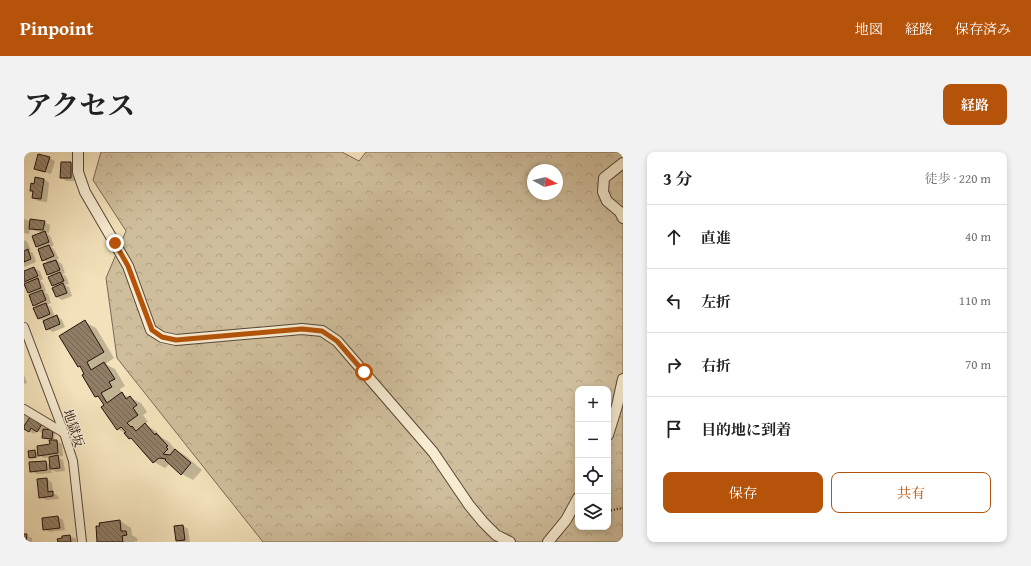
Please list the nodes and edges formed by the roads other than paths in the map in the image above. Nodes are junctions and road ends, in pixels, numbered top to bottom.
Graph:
1 (78, 152) edge
2 (623, 163) edge
3 (623, 218) edge
4 (24, 327) edge
5 (623, 379) edge
6 (24, 409) edge
7 (611, 425) edge
8 (64, 433) junction
9 (575, 504) edge
10 (82, 542) edge
11 (510, 542) edge
12 (548, 542) edge

1 - 11 street
2 - 3 street
4 - 8 street, 地獄坂
5 - 7 street
6 - 8 street
8 - 10 street, 地獄坂
9 - 12 street

